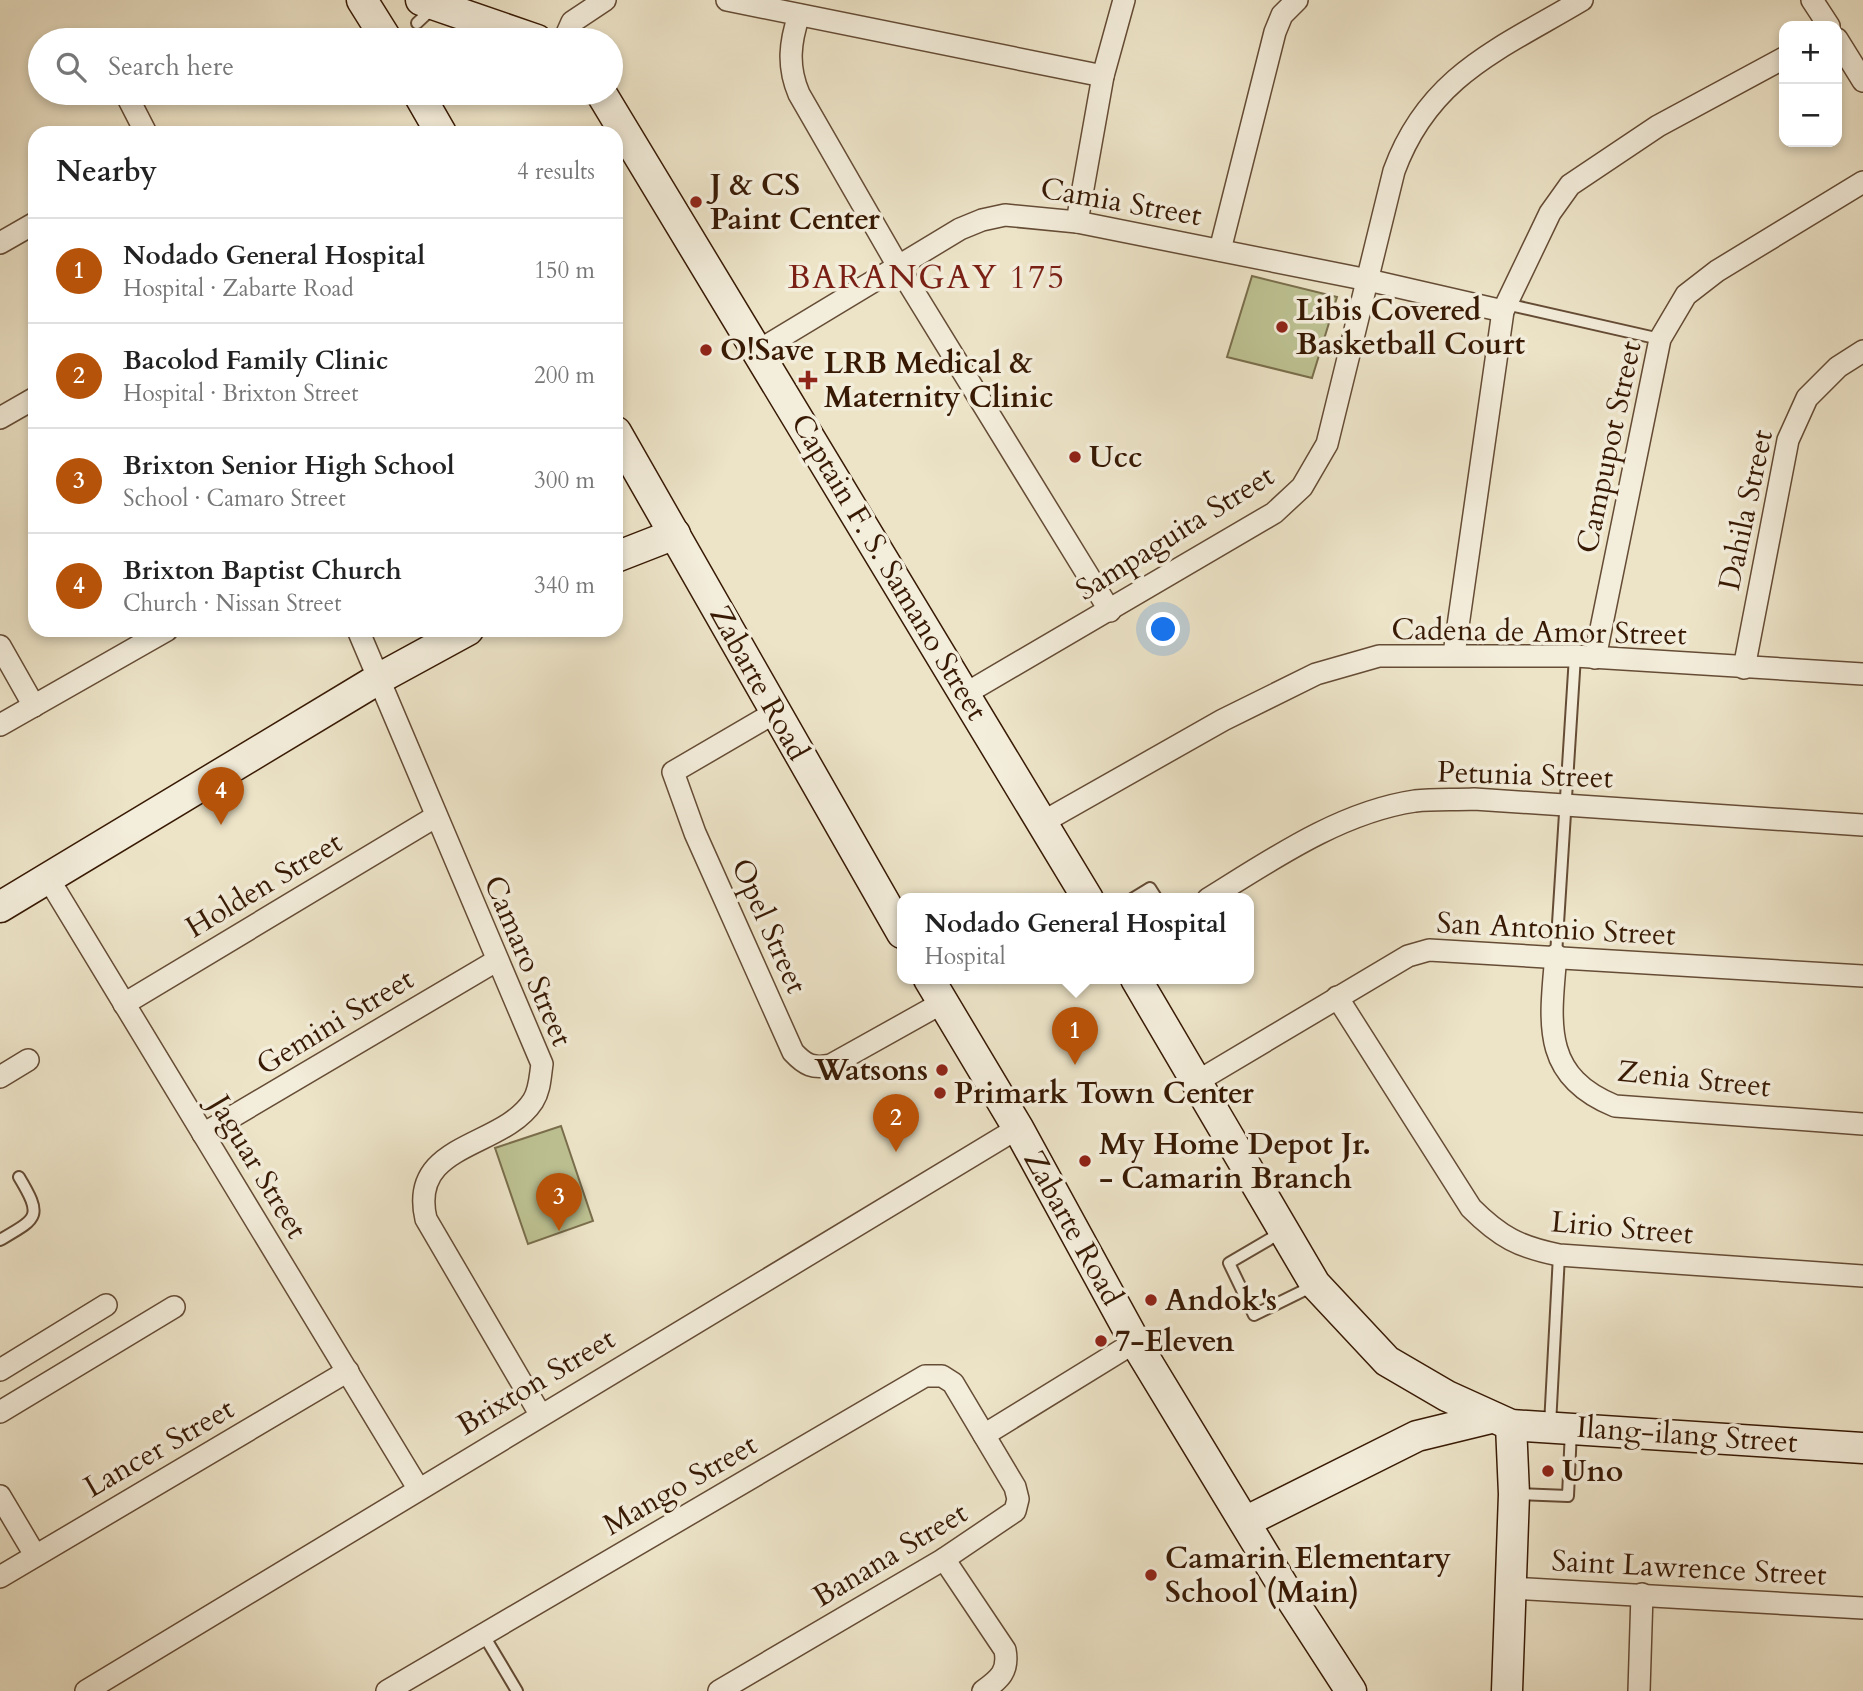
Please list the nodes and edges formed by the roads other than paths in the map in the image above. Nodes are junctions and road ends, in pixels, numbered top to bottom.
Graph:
1 (362, 0) edge
2 (606, 0) edge
3 (727, 0) edge
4 (1125, 0) edge
5 (1297, 0) edge
6 (1582, 0) edge
7 (1812, 0) edge
8 (424, 9) edge
9 (799, 15) junction
10 (1826, 21) edge
11 (380, 28) edge
12 (493, 28) edge
13 (569, 28) edge
14 (1842, 47) edge
15 (1779, 61) edge
16 (1102, 76) junction
17 (1863, 81) edge
18 (132, 105) edge
19 (425, 105) edge
20 (608, 105) edge
21 (142, 126) edge
22 (437, 126) edge
23 (621, 126) edge
24 (623, 129) edge
25 (1863, 182) edge
26 (1077, 222) junction
27 (28, 227) edge
28 (0, 243) edge
29 (1220, 250) junction
30 (898, 266) junction
31 (1368, 280) junction
32 (1505, 307) junction
33 (1660, 339) junction
34 (758, 351) junction
35 (1863, 351) edge
36 (28, 402) edge
37 (0, 418) edge
38 (623, 444) edge
39 (675, 534) junction
40 (623, 554) edge
41 (1110, 611) junction
42 (154, 637) edge
43 (361, 637) edge
44 (455, 637) edge
45 (0, 646) edge
46 (1454, 654) junction
47 (1585, 657) junction
48 (1744, 668) junction
49 (1863, 674) edge
50 (380, 678) junction
51 (965, 694) junction
52 (34, 706) junction
53 (774, 713) junction
54 (0, 725) edge
55 (1567, 805) junction
56 (435, 817) junction
57 (1042, 822) junction
58 (1863, 825) edge
59 (48, 878) junction
60 (1084, 893) edge
61 (1218, 893) edge
62 (0, 907) edge
63 (897, 924) edge
64 (1556, 956) junction
65 (496, 961) junction
66 (1863, 976) edge
67 (1139, 984) edge
68 (935, 991) edge
69 (1337, 997) junction
70 (124, 1004) junction
71 (28, 1060) dead end
72 (0, 1077) edge
73 (1198, 1082) junction
74 (1863, 1124) edge
75 (1018, 1129) junction
76 (203, 1134) junction
77 (19, 1177) dead end
78 (1283, 1231) junction
79 (0, 1240) edge
80 (1559, 1255) junction
81 (1863, 1276) edge
82 (1315, 1284) junction
83 (106, 1305) dead end
84 (174, 1307) dead end
85 (1135, 1342) junction
86 (0, 1370) edge
87 (348, 1371) junction
88 (1447, 1396) junction
89 (0, 1412) edge
90 (540, 1414) junction
91 (1501, 1421) junction
92 (1560, 1427) junction
93 (984, 1435) junction
94 (1418, 1436) junction
95 (1863, 1448) edge
96 (418, 1488) junction
97 (1514, 1494) junction
98 (0, 1496) edge
99 (1245, 1522) junction
100 (35, 1555) junction
101 (944, 1559) junction
102 (0, 1577) edge
103 (1511, 1588) junction
104 (1642, 1594) junction
105 (1863, 1608) edge
106 (483, 1634) junction
107 (86, 1691) edge
108 (387, 1691) edge
109 (517, 1691) edge
110 (719, 1691) edge
111 (984, 1691) edge
112 (1351, 1691) edge
113 (1507, 1691) edge
114 (1639, 1691) edge

1 - 11 main road
2 - 13 street
3 - 9 street
4 - 16 street
5 - 29 street
6 - 31 street, Sampaguita Street
7 - 10 street
8 - 12 main road
9 - 16 street
9 - 30 street
14 - 17 street
15 - 32 street
16 - 26 street
18 - 21 street
19 - 22 main road
20 - 23 main road, Captain F. S. Samano Street
24 - 34 main road, Captain F. S. Samano Street
25 - 33 street, Campupot Street
26 - 29 street, Camia Street
26 - 30 street, Camia Street
27 - 28 street
29 - 31 street, Camia Street
30 - 34 street, Camia Street
30 - 41 street
31 - 32 street, Camia Street
31 - 41 street, Sampaguita Street
32 - 33 lane
32 - 46 street
33 - 47 street, Campupot Street
34 - 51 main road, Captain F. S. Samano Street
35 - 48 street, Dahila Street
36 - 37 street
38 - 39 main road, Zabarte Road
39 - 40 main road
39 - 53 main road, Zabarte Road
41 - 51 street, Sampaguita Street
42 - 52 street
43 - 50 street, Camaro Street
44 - 50 main road
45 - 52 street
46 - 47 street, Cadena de Amor Street
46 - 57 street, Cadena de Amor Street
47 - 48 street, Cadena de Amor Street
47 - 55 lane
48 - 49 street, Cadena de Amor Street
50 - 56 street, Camaro Street
50 - 59 main road
51 - 57 main road, Captain F. S. Samano Street
52 - 54 street
53 - 63 main road, Zabarte Road
53 - 68 street, Opel Street
55 - 58 street, Petunia Street
55 - 61 street, Petunia Street
55 - 64 lane
56 - 65 street, Camaro Street
56 - 70 street, Holden Street
57 - 60 main road, Captain F. S. Samano Street
59 - 62 main road
59 - 70 street, Jaguar Street
64 - 66 street, San Antonio Street
64 - 69 street, San Antonio Street
64 - 74 street, Zenia Street
65 - 76 street, Gemini Street
65 - 90 street, Camaro Street
67 - 73 main road
68 - 75 main road, Zabarte Road
69 - 73 street, San Antonio Street
69 - 80 street, Lirio Street
70 - 76 street, Jaguar Street
71 - 72 street
73 - 78 main road
75 - 85 main road, Zabarte Road
75 - 90 street, Brixton Street
76 - 87 street, Jaguar Street
77 - 79 lane
78 - 82 main road
78 - 82 lane
80 - 81 street, Lirio Street
80 - 92 lane
82 - 88 main road
83 - 86 street
84 - 89 street
85 - 93 street
85 - 99 main road, Zabarte Road
87 - 96 street, Jaguar Street
87 - 100 street, Lancer Street
88 - 91 main road
88 - 94 main road
90 - 96 street, Brixton Street
91 - 92 main road, Ilang-ilang Street
91 - 94 main road
91 - 97 main road
92 - 95 main road, Ilang-ilang Street
92 - 97 lane
93 - 101 street, Banana Street
93 - 106 street, Mango Street
94 - 99 main road
96 - 107 street, Brixton Street
97 - 103 main road
98 - 100 street
99 - 112 main road, Zabarte Road
100 - 102 street, Lancer Street
101 - 110 street, Banana Street
101 - 111 street
103 - 104 street, Saint Lawrence Street
103 - 113 main road
104 - 105 street, Saint Lawrence Street
104 - 114 street
106 - 108 street, Mango Street
106 - 109 lane

